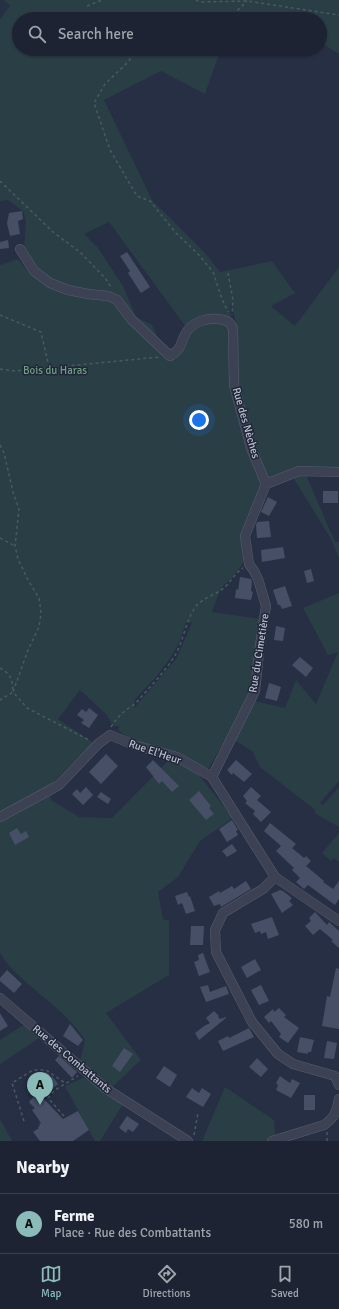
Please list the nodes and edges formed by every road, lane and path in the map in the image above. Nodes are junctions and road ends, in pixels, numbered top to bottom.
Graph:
1 (102, 0) edge
2 (196, 0) edge
3 (247, 1) edge
4 (87, 6) dead end
5 (236, 12) edge
6 (319, 12) edge
7 (327, 13) edge
8 (339, 15) edge
9 (132, 56) edge
10 (0, 181) edge
11 (20, 248) dead end
12 (228, 273) dead end
13 (117, 300) junction
14 (0, 315) edge
15 (232, 319) junction
16 (170, 356) junction
17 (49, 368) junction
18 (0, 369) edge
19 (0, 445) edge
20 (339, 472) edge
21 (266, 484) junction
22 (0, 538) edge
23 (15, 546) junction
24 (248, 564) junction
25 (0, 668) edge
26 (13, 692) junction
27 (0, 700) edge
28 (110, 735) junction
29 (98, 744) junction
30 (212, 777) junction
31 (0, 817) edge
32 (275, 877) junction
33 (339, 921) edge
34 (0, 998) edge
35 (86, 1072) junction
36 (337, 1073) edge
37 (65, 1083) junction
38 (339, 1085) edge
39 (339, 1099) edge
40 (198, 1113) dead end
41 (64, 1116) dead end
42 (24, 1120) dead end
43 (188, 1141) edge
44 (193, 1141) edge
45 (272, 1141) edge

1 - 4 path
2 - 3 path
3 - 5 path
3 - 6 path
7 - 8 path
9 - 15 path
10 - 13 path
11 - 13 street
12 - 15 path
13 - 16 street
14 - 17 path
15 - 16 street
15 - 21 street, Rue des Nèches
16 - 17 path
17 - 18 path
19 - 23 path
20 - 21 street
21 - 24 street, Rue du Cimetière
22 - 23 path
23 - 26 path
24 - 28 path
24 - 30 street, Rue du Cimetière
25 - 26 path
26 - 27 path
26 - 29 path
28 - 29 street
28 - 30 street, Rue El'Heur
29 - 31 street
30 - 32 street, Rue El'Heur
32 - 33 street, Rue El'Heur
32 - 36 street
34 - 35 street, Rue des Combattants
35 - 37 path
35 - 43 street, Rue des Combattants
36 - 38 street
37 - 41 path
37 - 42 path
39 - 45 street
40 - 44 path

